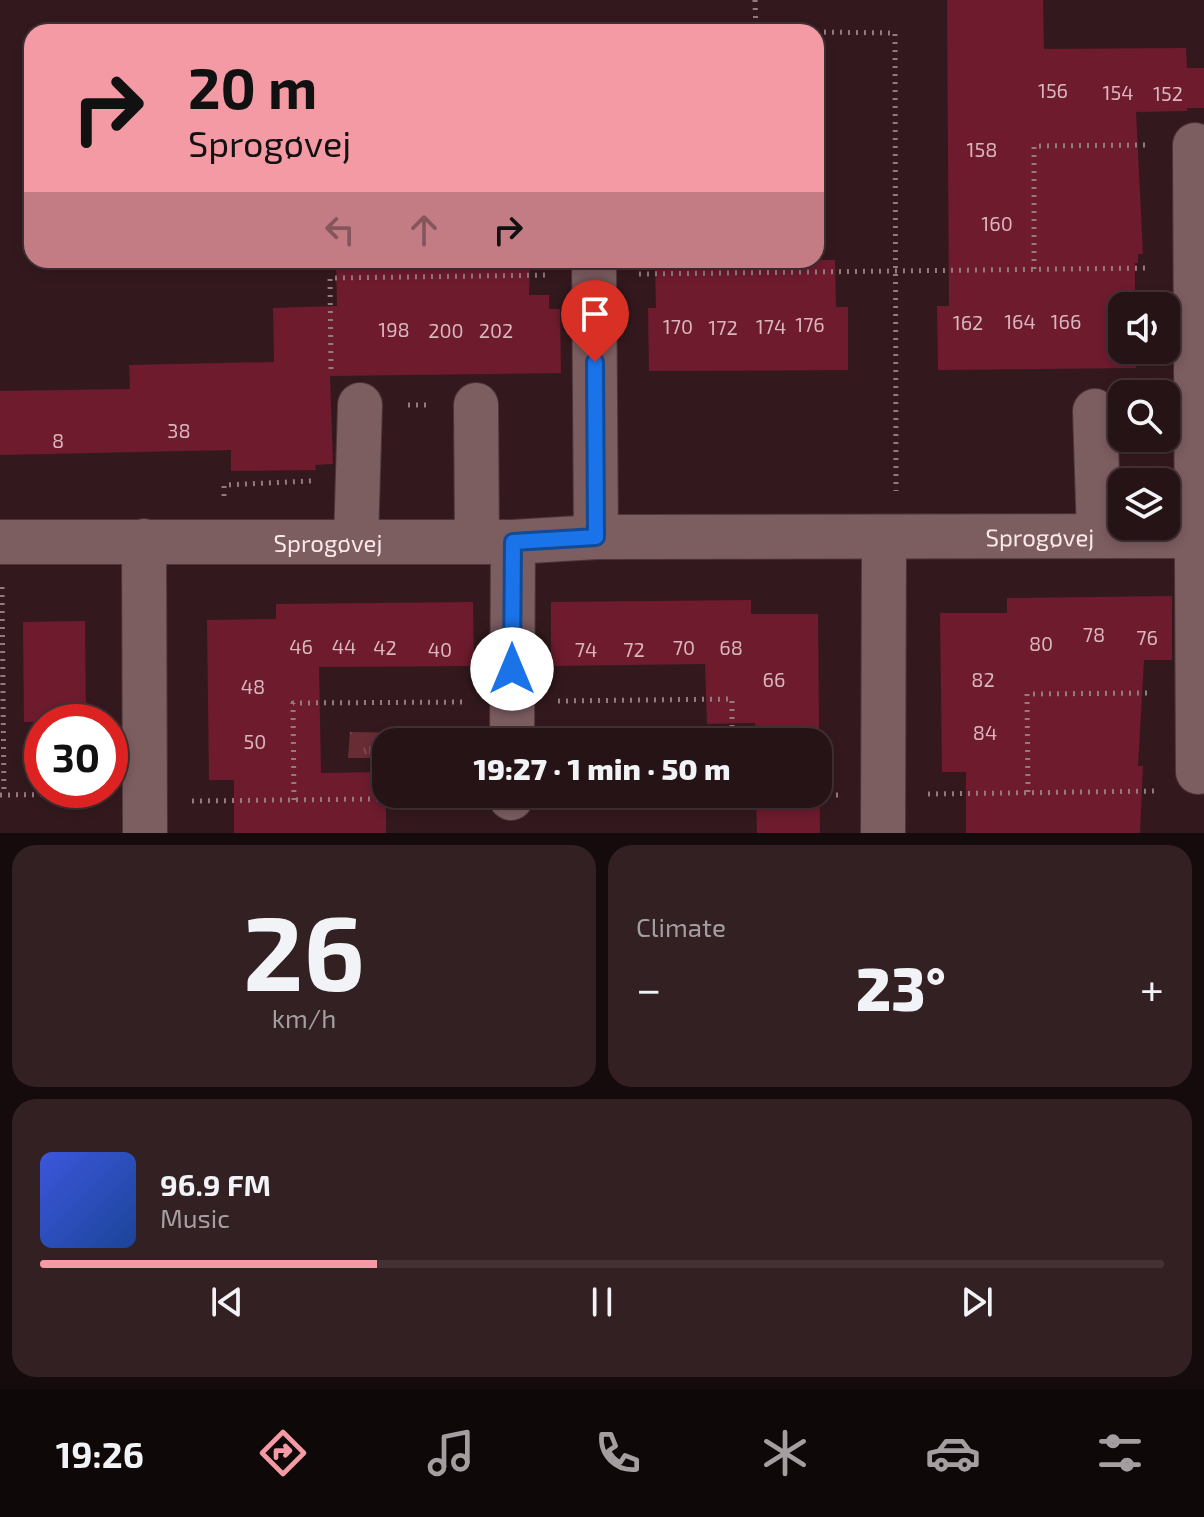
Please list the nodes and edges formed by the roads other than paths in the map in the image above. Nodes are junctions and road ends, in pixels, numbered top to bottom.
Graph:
1 (1195, 145) road end
2 (594, 268) edge
3 (346, 391) road end
4 (476, 405) dead end
5 (1095, 411) dead end
6 (1099, 534) junction
7 (1196, 536) junction
8 (596, 537) junction
9 (884, 538) junction
10 (144, 541) junction
11 (356, 541) junction
12 (1, 542) edge
13 (495, 542) junction
14 (511, 728) edge
15 (1198, 772) dead end
16 (145, 833) edge
17 (883, 833) edge

1 - 7 street
2 - 8 street
3 - 11 street
4 - 13 street
5 - 6 street
6 - 7 street, Sprogøvej
6 - 9 street, Sprogøvej
7 - 15 street
8 - 9 street, Sprogøvej
8 - 13 street, Sprogøvej
9 - 17 street
10 - 11 street, Sprogøvej
10 - 12 street, Sprogøvej
10 - 16 street
11 - 13 street, Sprogøvej
13 - 14 street

